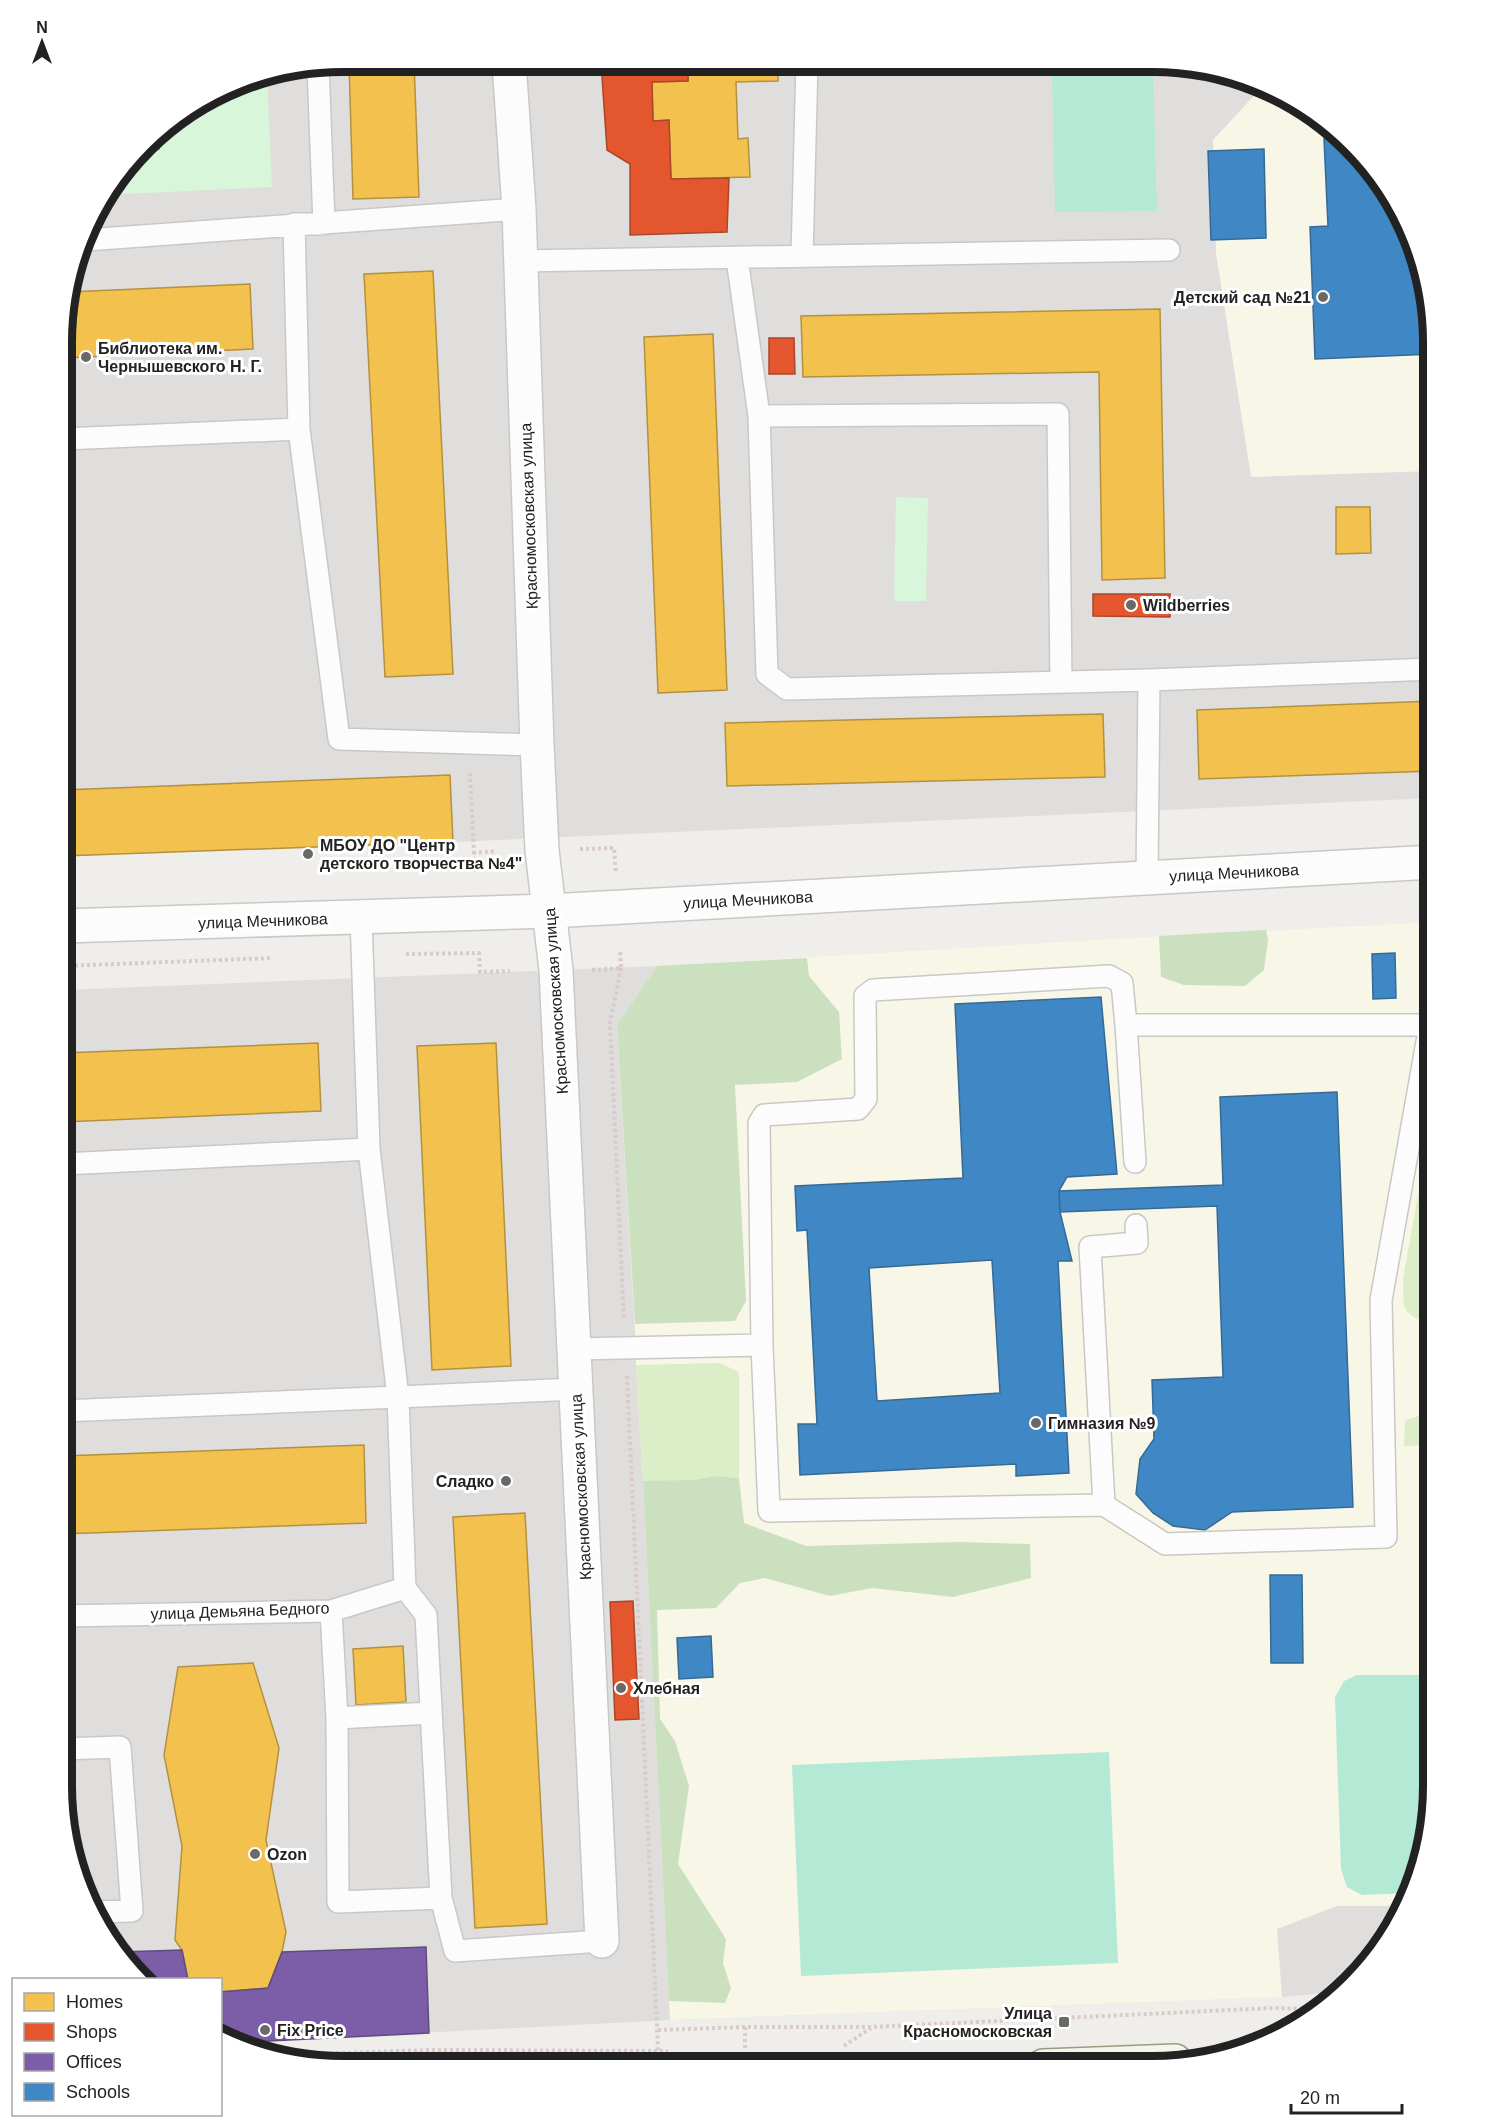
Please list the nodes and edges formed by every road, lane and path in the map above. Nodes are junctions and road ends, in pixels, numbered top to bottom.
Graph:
1 (510, 72) edge
2 (807, 72) edge
3 (318, 73) edge
4 (519, 209) junction
5 (294, 224) junction
6 (324, 224) junction
7 (93, 239) edge
8 (1169, 250) dead end
9 (802, 256) junction
10 (737, 258) junction
11 (520, 261) junction
12 (759, 416) junction
13 (299, 429) junction
14 (72, 439) edge
15 (1423, 669) edge
16 (1149, 680) junction
17 (1061, 682) junction
18 (468, 743) junction
19 (537, 745) junction
20 (580, 849) dead end
21 (496, 851) dead end
22 (474, 853) junction
23 (1423, 863) edge
24 (475, 872) dead end
25 (616, 878) dead end
26 (1147, 878) junction
27 (550, 911) junction
28 (361, 918) junction
29 (72, 926) edge
30 (620, 949) dead end
31 (363, 955) junction
32 (279, 958) dead end
33 (72, 966) edge
34 (621, 968) junction
35 (589, 970) dead end
36 (510, 971) dead end
37 (1423, 1020) edge
38 (1126, 1025) junction
39 (1423, 1069) edge
40 (369, 1149) junction
41 (1135, 1162) dead end
42 (72, 1164) edge
43 (1136, 1225) dead end
44 (762, 1345) junction
45 (575, 1349) junction
46 (626, 1349) junction
47 (576, 1389) junction
48 (398, 1397) junction
49 (72, 1411) edge
50 (1104, 1505) junction
51 (405, 1588) junction
52 (331, 1611) junction
53 (72, 1616) edge
54 (431, 1713) junction
55 (337, 1718) junction
56 (72, 1749) edge
57 (441, 1898) junction
58 (103, 1912) edge
59 (602, 1941) joint
60 (1305, 2009) edge
61 (745, 2027) junction
62 (871, 2027) junction
63 (658, 2030) junction
64 (844, 2046) dead end
65 (745, 2049) dead end
66 (658, 2050) junction
67 (668, 2051) dead end
68 (307, 2054) edge

1 - 4 street, Красномосковская улица
2 - 9 lane
3 - 6 lane
4 - 6 lane
4 - 11 street, Красномосковская улица
5 - 6 lane
5 - 7 lane
5 - 13 lane
8 - 9 lane
9 - 10 lane
10 - 11 lane
10 - 12 lane
11 - 19 street, Красномосковская улица
12 - 17 lane
12 - 17 lane
13 - 14 lane
13 - 18 lane
15 - 16 lane
16 - 17 lane
16 - 26 lane
18 - 19 lane
18 - 22 path
19 - 27 street, Красномосковская улица
20 - 25 path
21 - 22 path
22 - 24 path
23 - 26 street, улица Мечникова
26 - 27 street, улица Мечникова
27 - 28 street, улица Мечникова
27 - 45 street, Красномосковская улица
28 - 29 street, улица Мечникова
28 - 31 lane
30 - 34 path
31 - 36 path
31 - 40 lane
32 - 33 path
34 - 35 path
34 - 46 path
37 - 38 lane
38 - 41 lane
38 - 44 lane
39 - 50 lane
40 - 42 lane
40 - 48 lane
43 - 50 lane
44 - 46 lane
44 - 50 lane
45 - 46 lane
45 - 47 street, Красномосковская улица
46 - 63 path
47 - 48 lane
47 - 59 street, Красномосковская улица
48 - 49 lane
48 - 51 lane
51 - 52 lane, улица Демьяна Бедного
51 - 54 lane
52 - 53 lane, улица Демьяна Бедного
52 - 55 lane
54 - 55 lane
54 - 57 lane
55 - 57 lane
56 - 58 lane
57 - 59 lane
60 - 62 path
61 - 62 path
61 - 63 path
61 - 65 path
62 - 64 path
63 - 66 path
66 - 67 path
66 - 68 path

